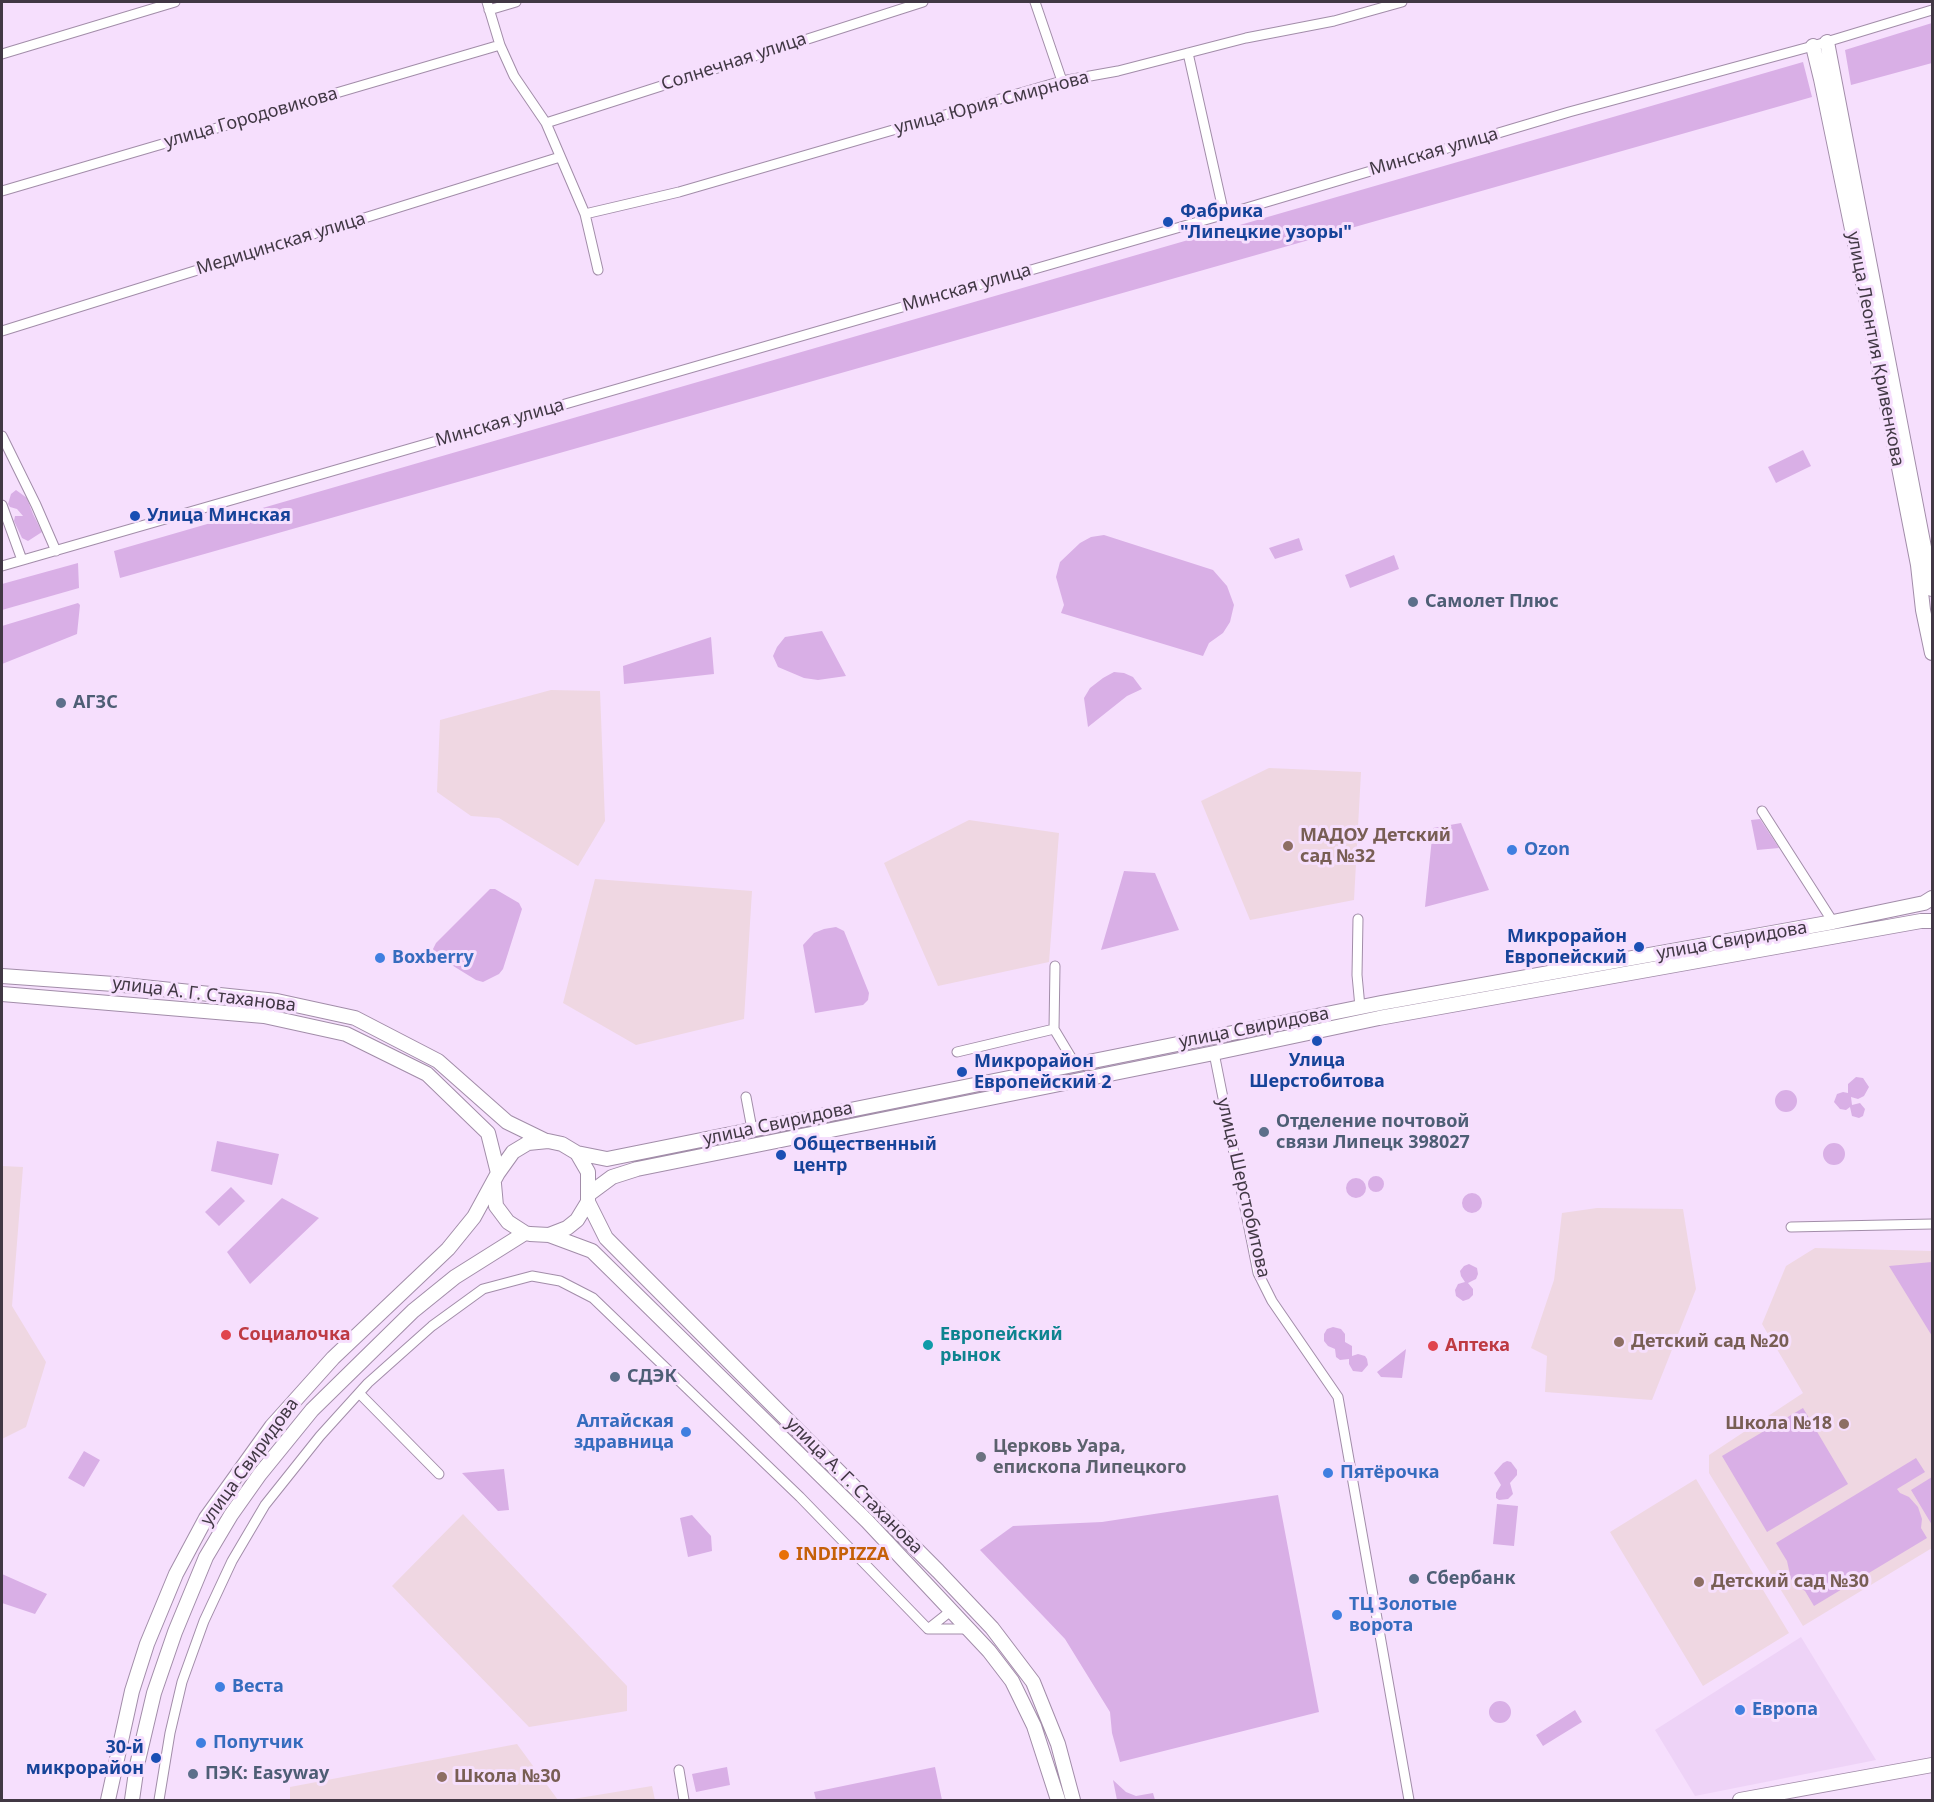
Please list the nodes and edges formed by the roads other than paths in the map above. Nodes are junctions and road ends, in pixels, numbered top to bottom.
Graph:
1 (175, 2) edge
2 (516, 2) edge
3 (923, 2) edge
4 (1035, 2) edge
5 (1402, 2) edge
6 (488, 6) edge
7 (1932, 10) edge
8 (1827, 42) junction
9 (500, 45) junction
10 (1813, 46) junction
11 (1188, 53) junction
12 (2, 54) edge
13 (1062, 81) junction
14 (546, 123) junction
15 (560, 157) junction
16 (2, 191) edge
17 (585, 214) junction
18 (1224, 214) junction
19 (598, 270) dead end
20 (2, 332) edge
21 (2, 436) edge
22 (2, 505) edge
23 (56, 551) junction
24 (22, 560) junction
25 (2, 566) edge
26 (1932, 589) edge
27 (1932, 653) edge
28 (1762, 811) dead end
29 (1932, 898) edge
30 (1358, 919) dead end
31 (1932, 921) edge
32 (1833, 922) junction
33 (1055, 966) dead end
34 (2, 976) edge
35 (2, 994) edge
36 (1360, 1007) junction
37 (1054, 1029) junction
38 (957, 1052) dead end
39 (1214, 1053) junction
40 (1075, 1064) junction
41 (746, 1097) dead end
42 (752, 1129) junction
43 (548, 1141) junction
44 (577, 1153) junction
45 (496, 1178) junction
46 (589, 1198) junction
47 (1932, 1224) edge
48 (1791, 1227) dead end
49 (525, 1233) junction
50 (549, 1234) junction
51 (359, 1393) junction
52 (439, 1474) dead end
53 (952, 1610) junction
54 (928, 1629) junction
55 (970, 1629) junction
56 (1932, 1765) edge
57 (679, 1770) dead end
58 (108, 1800) edge
59 (132, 1800) edge
60 (159, 1800) edge
61 (684, 1800) edge
62 (1058, 1800) edge
63 (1073, 1800) edge
64 (1410, 1800) edge
65 (1740, 1800) edge

1 - 12 street
2 - 6 street
3 - 14 street, Солнечная улица
4 - 13 street
5 - 11 street, улица Юрия Смирнова
6 - 9 street
7 - 8 street, Минская улица
8 - 10 street, Минская улица
8 - 26 street, улица Леонтия Кривенкова
9 - 14 street
9 - 16 street, улица Городовикова
10 - 18 street, Минская улица
10 - 27 street, улица Леонтия Кривенкова
11 - 13 street, улица Юрия Смирнова
11 - 18 street
13 - 17 street, улица Юрия Смирнова
14 - 15 street
15 - 17 street
15 - 20 street, Медицинская улица
17 - 19 street
18 - 23 street, Минская улица
21 - 23 street
22 - 24 street
23 - 24 street, Минская улица
24 - 25 street, Минская улица
28 - 32 street
29 - 32 street, улица Свиридова
30 - 36 street
31 - 39 street, улица Свиридова
32 - 36 street, улица Свиридова
33 - 37 street
34 - 43 street, улица А. Г. Стаханова
35 - 45 street, улица А. Г. Стаханова
36 - 40 street, улица Свиридова
37 - 38 street
37 - 40 street
39 - 46 street, улица Свиридова
39 - 64 street, улица Шерстобитова
40 - 42 street, улица Свиридова
41 - 42 street
42 - 44 street, улица Свиридова
43 - 44 street
43 - 45 street
44 - 46 street
45 - 49 street
45 - 58 street, улица Свиридова
46 - 50 street
46 - 63 street, улица А. Г. Стаханова
47 - 48 street
49 - 50 street
49 - 59 street, улица Свиридова
50 - 53 street, улица А. Г. Стаханова
51 - 52 street
51 - 54 street, улица Свиридова
51 - 60 street, улица Свиридова
53 - 54 street
53 - 55 street, улица А. Г. Стаханова
54 - 55 street
55 - 62 street, улица А. Г. Стаханова
56 - 65 street
57 - 61 street

